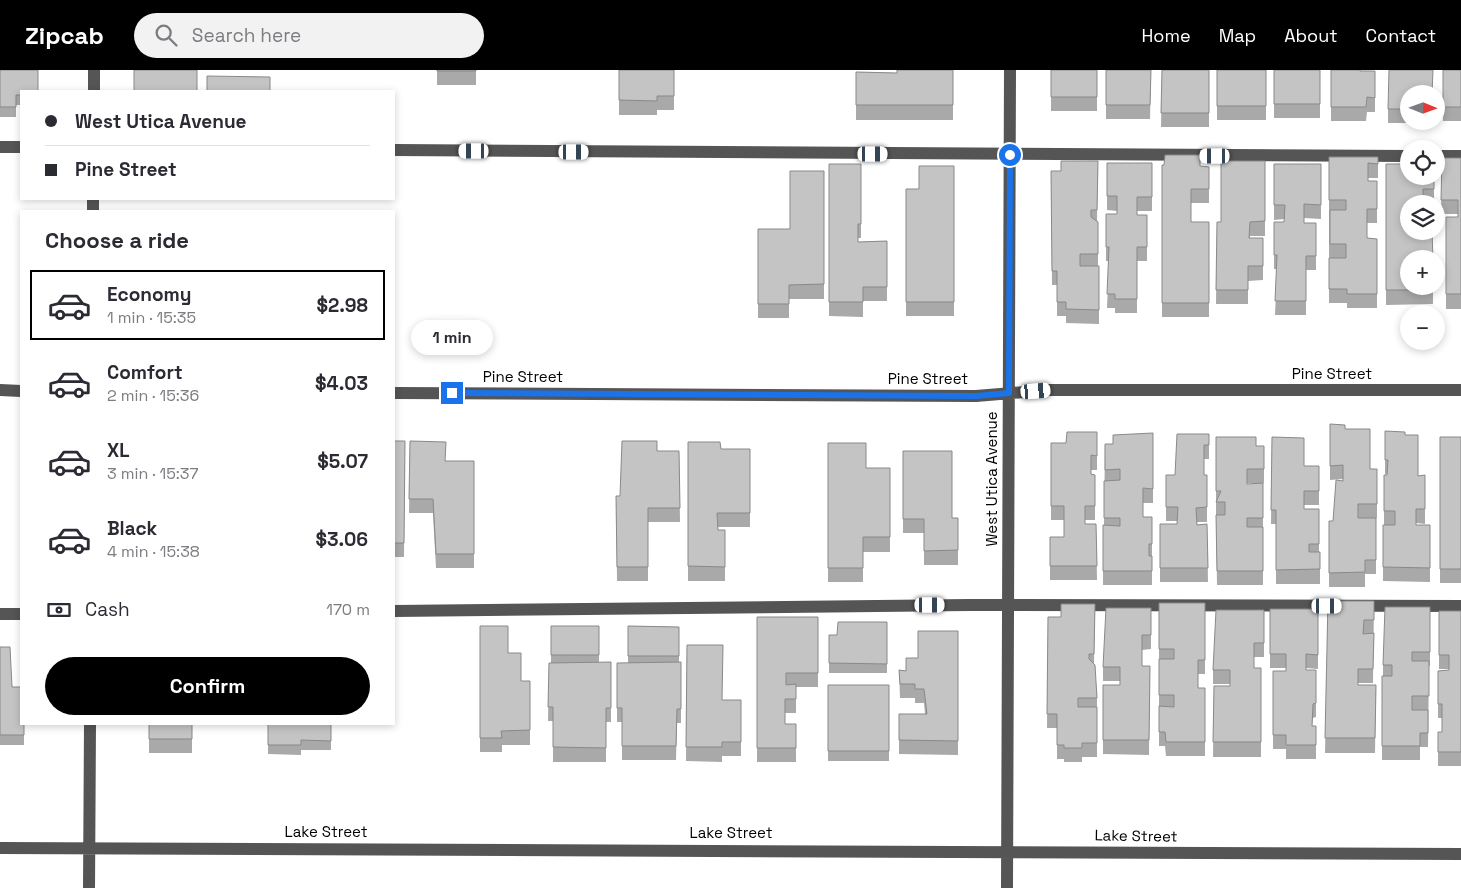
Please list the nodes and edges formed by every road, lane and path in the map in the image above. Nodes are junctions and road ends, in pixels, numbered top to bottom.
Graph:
1 (94, 70) edge
2 (1010, 70) edge
3 (94, 90) edge
4 (0, 147) edge
5 (20, 147) edge
6 (395, 150) edge
7 (1010, 155) junction
8 (1400, 156) edge
9 (1445, 156) edge
10 (1461, 156) edge
11 (0, 390) edge
12 (20, 390) edge
13 (1461, 390) edge
14 (395, 393) edge
15 (1009, 393) junction
16 (1008, 605) junction
17 (1461, 606) edge
18 (395, 611) edge
19 (0, 614) edge
20 (20, 614) edge
21 (90, 725) edge
22 (0, 848) edge
23 (89, 849) junction
24 (1007, 851) junction
25 (1461, 854) edge
26 (89, 888) edge
27 (1007, 888) edge

1 - 3 street
2 - 7 street, West Utica Avenue
4 - 5 street
6 - 7 street
7 - 8 street
7 - 15 street, West Utica Avenue
9 - 10 street
11 - 12 street
13 - 15 street, Pine Street
14 - 15 street, Pine Street
15 - 16 street, West Utica Avenue
16 - 17 street
16 - 18 street
16 - 24 street, West Utica Avenue
19 - 20 street
21 - 23 street
22 - 23 street, Lake Street
23 - 24 street, Lake Street
23 - 26 street
24 - 25 street, Lake Street
24 - 27 street, West Utica Avenue

